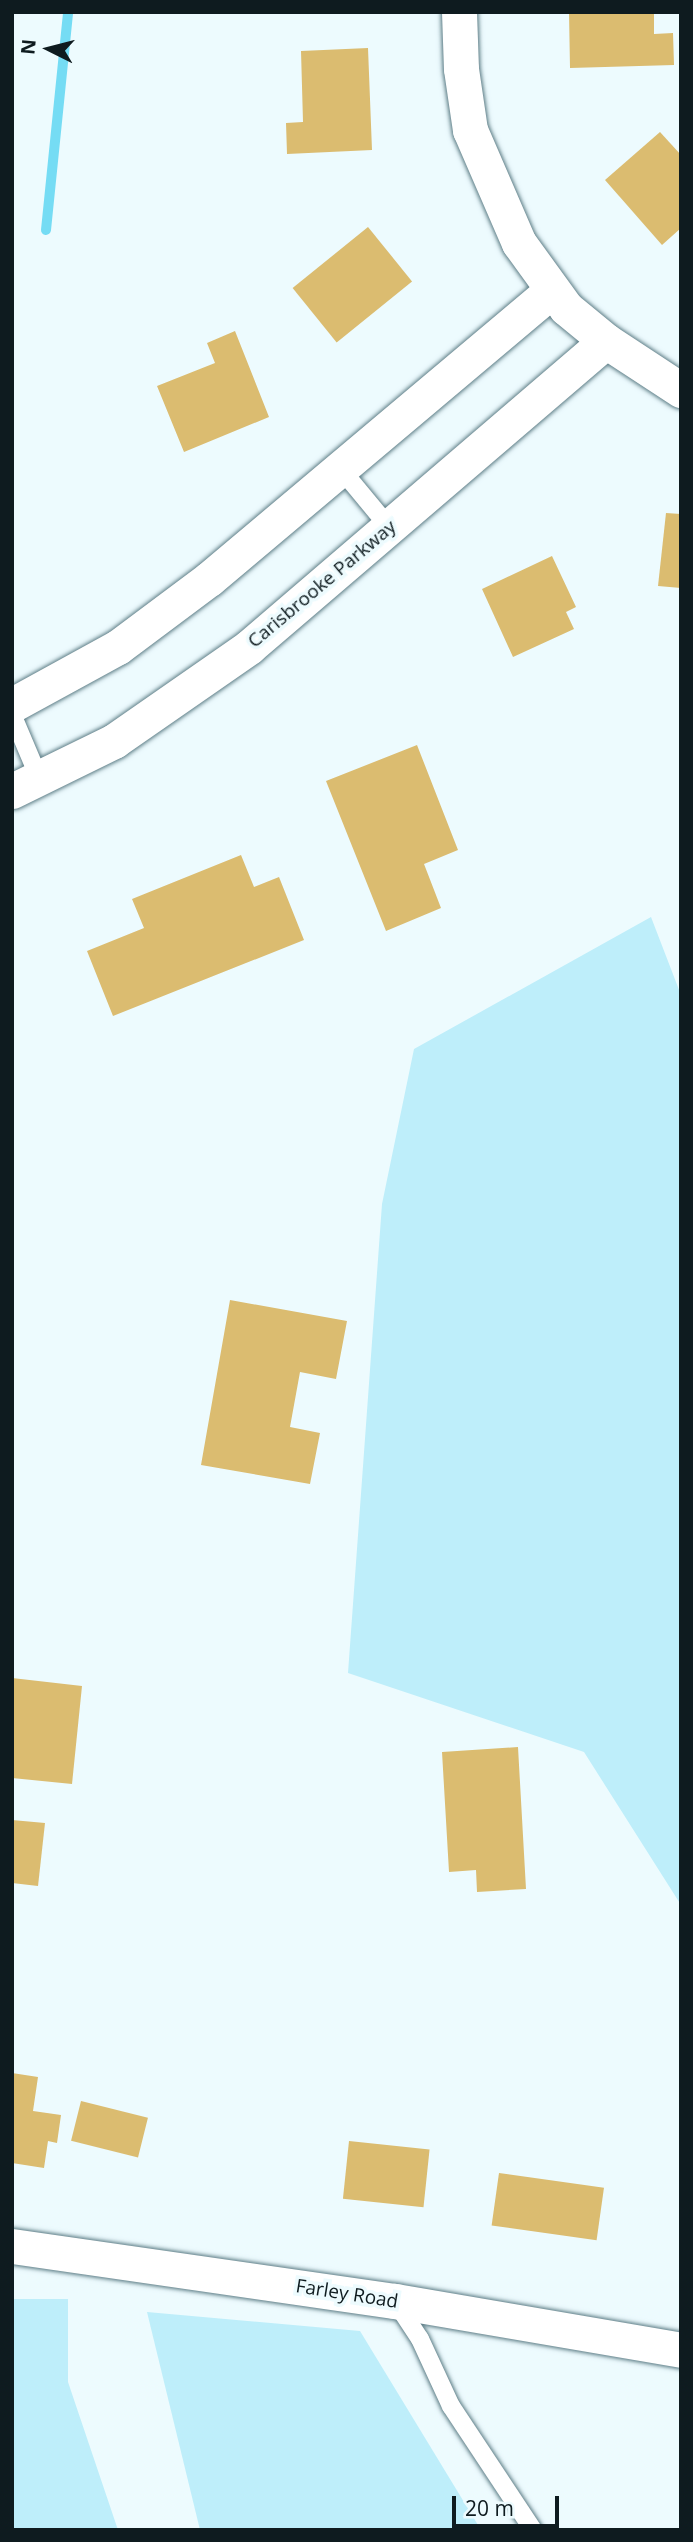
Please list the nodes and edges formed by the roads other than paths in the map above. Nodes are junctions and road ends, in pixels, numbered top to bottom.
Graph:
1 (459, 12) edge
2 (551, 291) junction
3 (606, 341) junction
4 (681, 390) edge
5 (340, 468) junction
6 (388, 527) junction
7 (12, 705) edge
8 (12, 714) edge
9 (26, 784) edge
10 (12, 2246) edge
11 (395, 2301) junction
12 (681, 2350) edge
13 (534, 2530) edge

1 - 2 street
2 - 3 street
2 - 5 street
3 - 4 street
3 - 6 street, Carisbrooke Parkway
5 - 6 lane
5 - 7 street
6 - 9 street, Carisbrooke Parkway
8 - 9 lane
10 - 11 street, Farley Road
11 - 12 street, Farley Road
11 - 13 lane

